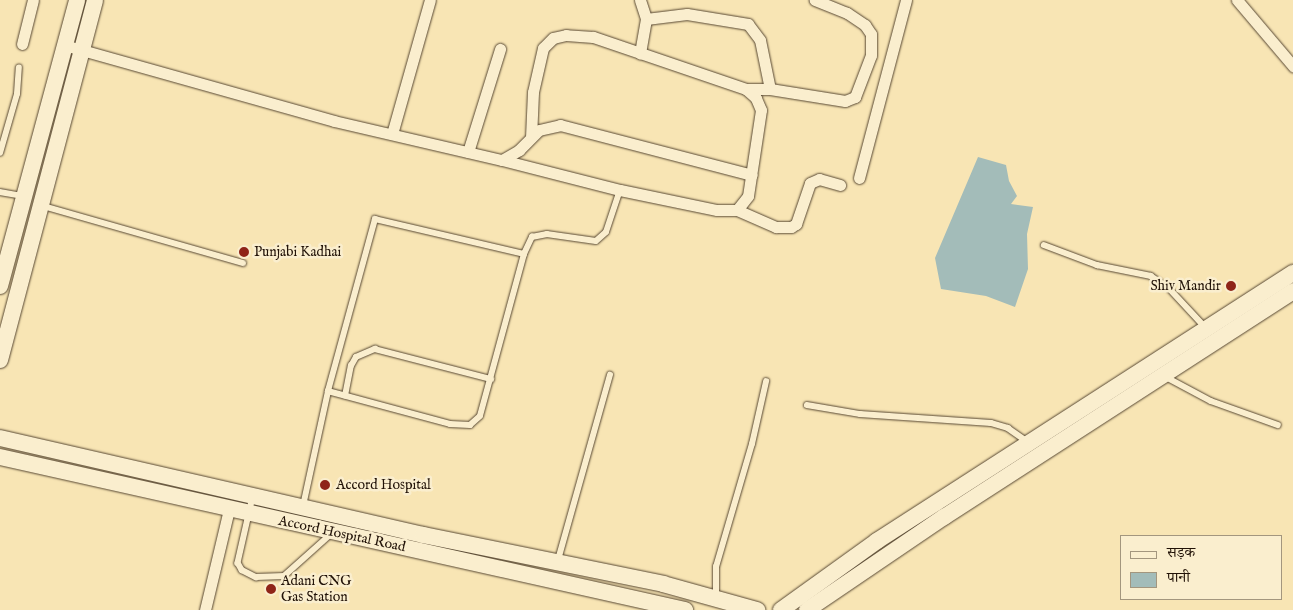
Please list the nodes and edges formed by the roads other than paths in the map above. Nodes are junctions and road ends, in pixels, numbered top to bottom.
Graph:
1 (33, 0) edge
2 (77, 0) edge
3 (95, 0) edge
4 (430, 0) edge
5 (640, 0) edge
6 (814, 0) edge
7 (906, 0) edge
8 (1237, 0) edge
9 (646, 19) junction
10 (22, 44) dead end
11 (64, 45) junction
12 (500, 49) dead end
13 (82, 52) junction
14 (640, 53) junction
15 (1293, 66) edge
16 (19, 68) dead end
17 (746, 89) junction
18 (770, 89) junction
19 (392, 134) junction
20 (530, 137) junction
21 (0, 152) edge
22 (468, 152) junction
23 (502, 160) junction
24 (752, 175) junction
25 (859, 178) dead end
26 (840, 185) dead end
27 (620, 190) junction
28 (0, 192) edge
29 (24, 196) junction
30 (41, 205) junction
31 (737, 210) junction
32 (1044, 245) dead end
33 (524, 254) junction
34 (242, 263) dead end
35 (1293, 274) edge
36 (0, 286) edge
37 (1293, 291) edge
38 (1207, 330) junction
39 (0, 360) edge
40 (610, 374) dead end
41 (1163, 375) junction
42 (491, 379) junction
43 (766, 382) dead end
44 (328, 391) junction
45 (345, 396) junction
46 (806, 405) dead end
47 (1278, 425) dead end
48 (0, 438) edge
49 (1031, 445) junction
50 (0, 456) edge
51 (253, 495) junction
52 (303, 506) junction
53 (230, 509) junction
54 (248, 514) junction
55 (332, 532) junction
56 (557, 563) junction
57 (716, 599) junction
58 (205, 610) edge
59 (685, 610) edge
60 (757, 610) edge
61 (782, 610) edge
62 (807, 610) edge

1 - 10 street
2 - 11 street
3 - 13 street
4 - 19 street
5 - 9 street
6 - 18 street
7 - 25 street
8 - 15 street
9 - 14 street
9 - 18 street
11 - 13 street
11 - 29 street
12 - 22 street
13 - 19 street
13 - 30 street
14 - 17 street
14 - 20 street
16 - 21 lane
17 - 18 street
17 - 24 street
19 - 22 street
20 - 23 street
20 - 24 street
22 - 23 street
23 - 27 street
24 - 31 street
26 - 31 street
27 - 31 street
27 - 33 lane
28 - 29 lane
29 - 36 street
30 - 34 lane
30 - 39 street
32 - 38 lane
33 - 42 lane
33 - 44 lane
35 - 38 street
37 - 41 street
38 - 49 street
40 - 56 lane
41 - 47 lane
41 - 62 street
42 - 45 lane
42 - 45 lane
43 - 57 lane
44 - 45 lane
44 - 52 lane
46 - 49 lane
48 - 51 street
49 - 61 street
50 - 53 street, Accord Hospital Road
51 - 52 street
51 - 54 lane
52 - 56 street
53 - 54 street, Accord Hospital Road
53 - 58 street
54 - 55 street, Accord Hospital Road
54 - 55 lane
55 - 59 street, Accord Hospital Road
56 - 57 street
57 - 60 street

